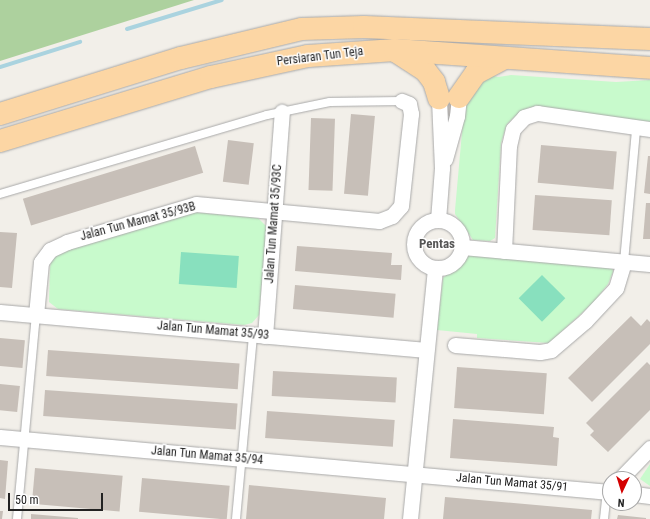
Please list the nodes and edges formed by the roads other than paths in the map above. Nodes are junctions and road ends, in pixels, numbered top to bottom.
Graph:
1 (650, 39) edge
2 (452, 47) junction
3 (395, 50) junction
4 (504, 58) junction
5 (650, 68) edge
6 (449, 97) junction
7 (402, 101) joint
8 (282, 112) junction
9 (0, 114) edge
10 (643, 129) edge
11 (0, 140) edge
12 (0, 194) edge
13 (275, 211) junction
14 (438, 220) junction
15 (462, 247) junction
16 (504, 251) junction
17 (624, 262) junction
18 (650, 264) edge
19 (435, 269) junction
20 (0, 312) edge
21 (36, 315) junction
22 (259, 335) junction
23 (455, 345) dead end
24 (426, 350) junction
25 (0, 437) edge
26 (25, 439) junction
27 (650, 448) edge
28 (242, 459) junction
29 (628, 471) edge
30 (414, 474) junction
31 (602, 490) edge
32 (17, 519) edge
33 (236, 519) edge
34 (410, 519) edge

1 - 2 main road, Persiaran Tun Teja
2 - 3 main road, Persiaran Tun Teja
2 - 4 main road, Persiaran Tun Teja
2 - 6 main road
2 - 9 main road, Persiaran Tun Teja
3 - 6 main road
3 - 11 main road, Persiaran Tun Teja
4 - 5 main road, Persiaran Tun Teja
4 - 6 main road
6 - 14 street
7 - 8 lane
7 - 13 street, Jalan Tun Mamat 35/93B
8 - 12 lane
8 - 13 street, Jalan Tun Mamat 35/93C
10 - 16 street
10 - 17 lane
13 - 21 street, Jalan Tun Mamat 35/93B
13 - 22 street, Jalan Tun Mamat 35/93C
14 - 15 street
14 - 19 street
15 - 16 street
15 - 19 street
16 - 17 street
17 - 18 street
17 - 23 street
19 - 24 street
20 - 21 street, Jalan Tun Mamat 35/93
21 - 22 street, Jalan Tun Mamat 35/93
21 - 26 lane
22 - 24 street, Jalan Tun Mamat 35/93
22 - 28 lane
24 - 30 street
25 - 26 street, Jalan Tun Mamat 35/94
26 - 28 street, Jalan Tun Mamat 35/94
26 - 32 lane
27 - 29 street
28 - 30 street, Jalan Tun Mamat 35/94
28 - 33 lane
30 - 31 street, Jalan Tun Mamat 35/91
30 - 34 street

